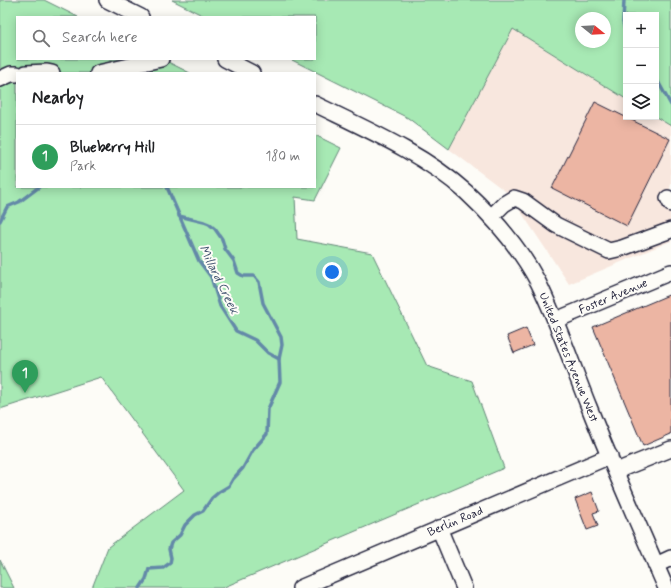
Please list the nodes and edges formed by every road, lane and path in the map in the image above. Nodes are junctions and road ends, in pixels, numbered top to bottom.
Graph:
1 (107, 0) edge
2 (139, 16) edge
3 (156, 60) edge
4 (227, 60) edge
5 (102, 72) edge
6 (250, 72) edge
7 (16, 74) edge
8 (0, 79) edge
9 (316, 105) edge
10 (491, 217) junction
11 (671, 230) edge
12 (671, 272) edge
13 (556, 320) junction
14 (671, 449) edge
15 (610, 456) junction
16 (616, 471) junction
17 (439, 528) junction
18 (671, 558) edge
19 (656, 565) junction
20 (330, 582) edge
21 (300, 588) edge
22 (464, 588) edge
23 (666, 588) edge

1 - 2 street
3 - 5 street
4 - 6 street
7 - 8 street
9 - 10 street, United States Avenue West
10 - 11 street
10 - 13 street, United States Avenue West
12 - 13 street, Foster Avenue
13 - 15 street, United States Avenue West
14 - 16 street
15 - 16 street, United States Avenue West
15 - 17 street, Berlin Road
16 - 19 street, United States Avenue West
17 - 20 street, Berlin Road
17 - 22 street
18 - 19 street
19 - 23 street, United States Avenue West
20 - 21 street, Berlin Road

